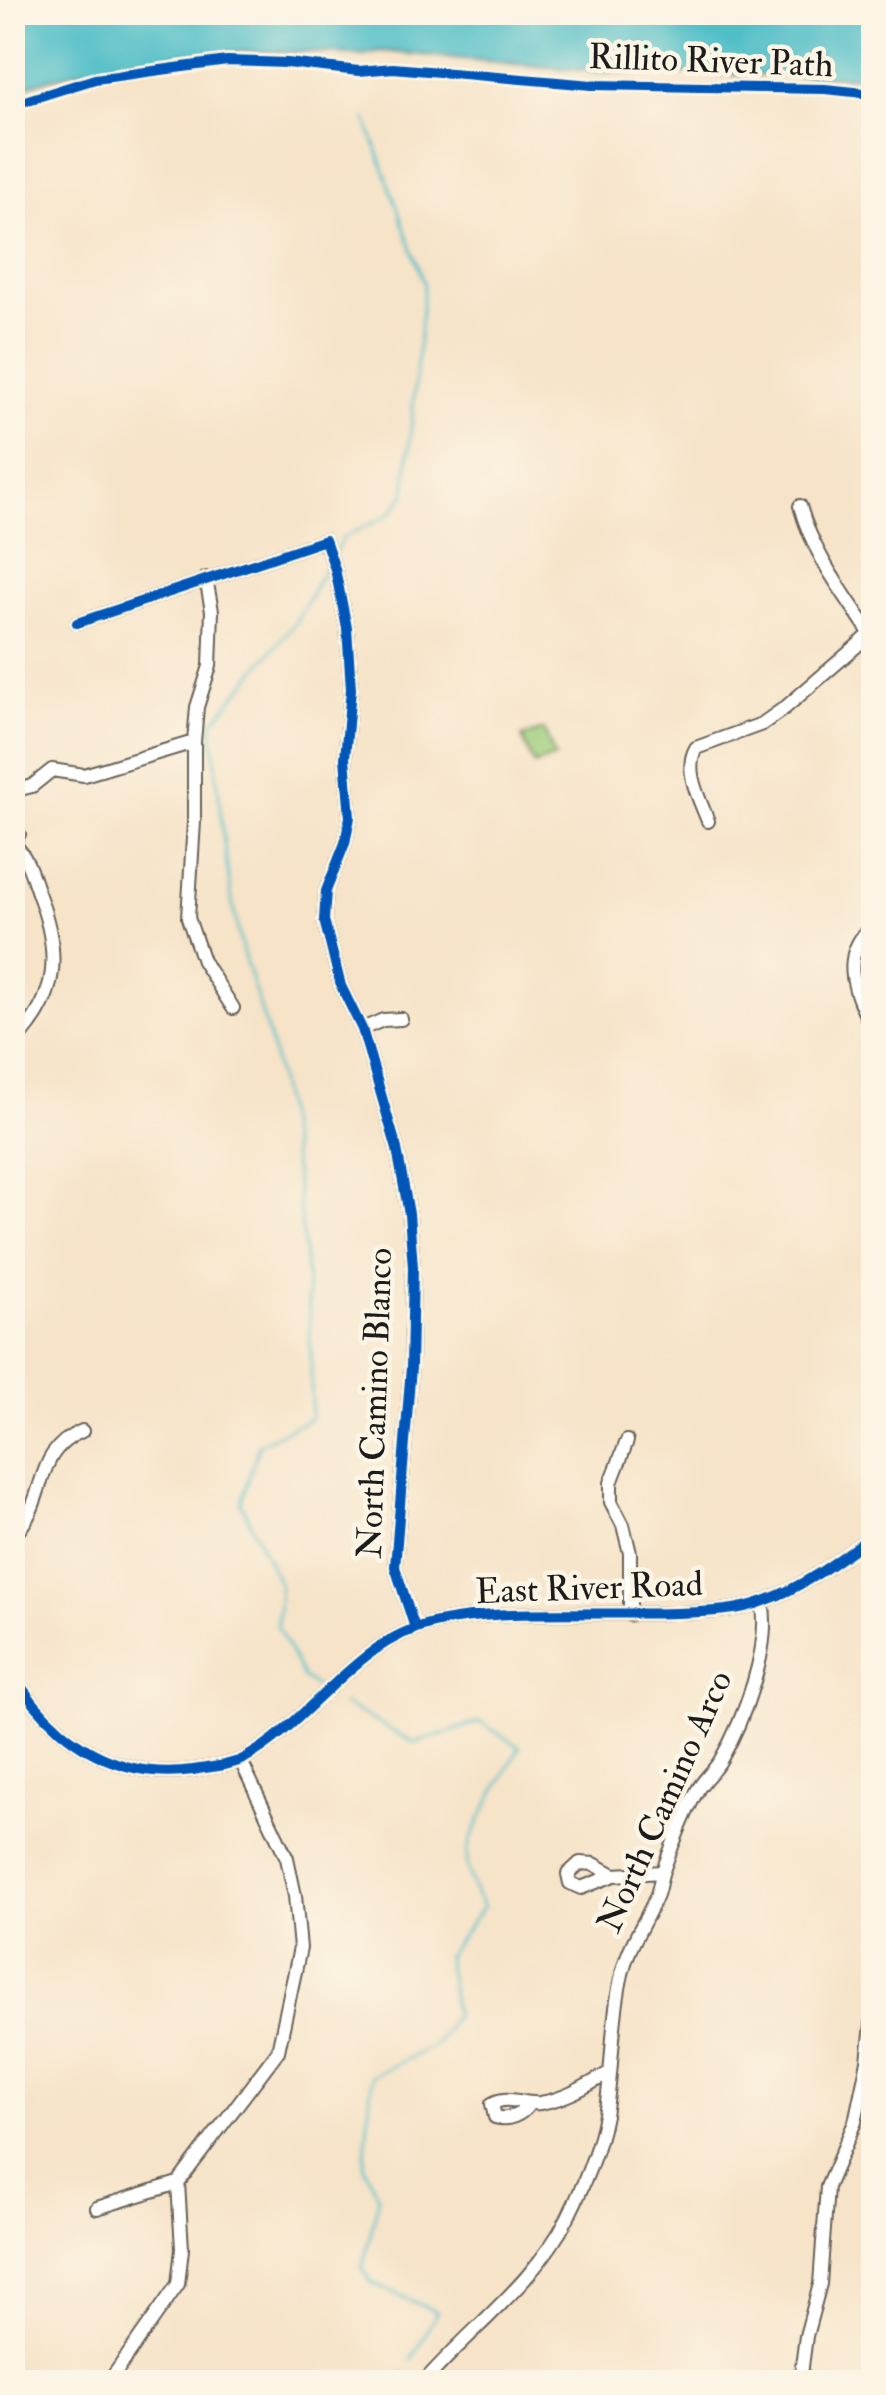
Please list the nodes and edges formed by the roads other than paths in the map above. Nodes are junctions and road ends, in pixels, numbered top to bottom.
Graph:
1 (800, 506) dead end
2 (206, 578) junction
3 (77, 622) dead end
4 (872, 632) edge
5 (194, 742) junction
6 (24, 788) dead end
7 (12, 822) edge
8 (708, 822) dead end
9 (13, 845) edge
10 (874, 925) edge
11 (234, 1008) dead end
12 (401, 1018) dead end
13 (362, 1029) junction
14 (874, 1031) edge
15 (12, 1045) edge
16 (82, 1431) dead end
17 (627, 1441) dead end
18 (874, 1534) edge
19 (12, 1537) edge
20 (762, 1602) junction
21 (630, 1615) junction
22 (415, 1628) junction
23 (12, 1672) edge
24 (242, 1760) junction
25 (662, 1872) junction
26 (614, 1875) dead end
27 (874, 2006) edge
28 (609, 2074) junction
29 (529, 2104) dead end
30 (178, 2183) junction
31 (97, 2208) dead end
32 (109, 2382) edge
33 (424, 2382) edge
34 (800, 2382) edge

1 - 4 street
2 - 3 street
2 - 5 street
2 - 13 street, North Camino Blanco
4 - 8 street
5 - 6 street
5 - 11 street
7 - 9 street
9 - 15 street
10 - 14 street
12 - 13 street
13 - 22 street, North Camino Blanco
16 - 19 street
17 - 21 street
18 - 20 street, East River Road
20 - 21 street, East River Road
20 - 25 street, North Camino Arco
21 - 22 street, East River Road
22 - 24 street, East River Road
23 - 24 street, East River Road
24 - 30 street
25 - 26 street
25 - 28 street, North Camino Arco
27 - 34 street
28 - 29 street
28 - 33 street, North Camino Arco
30 - 31 street
30 - 32 street

